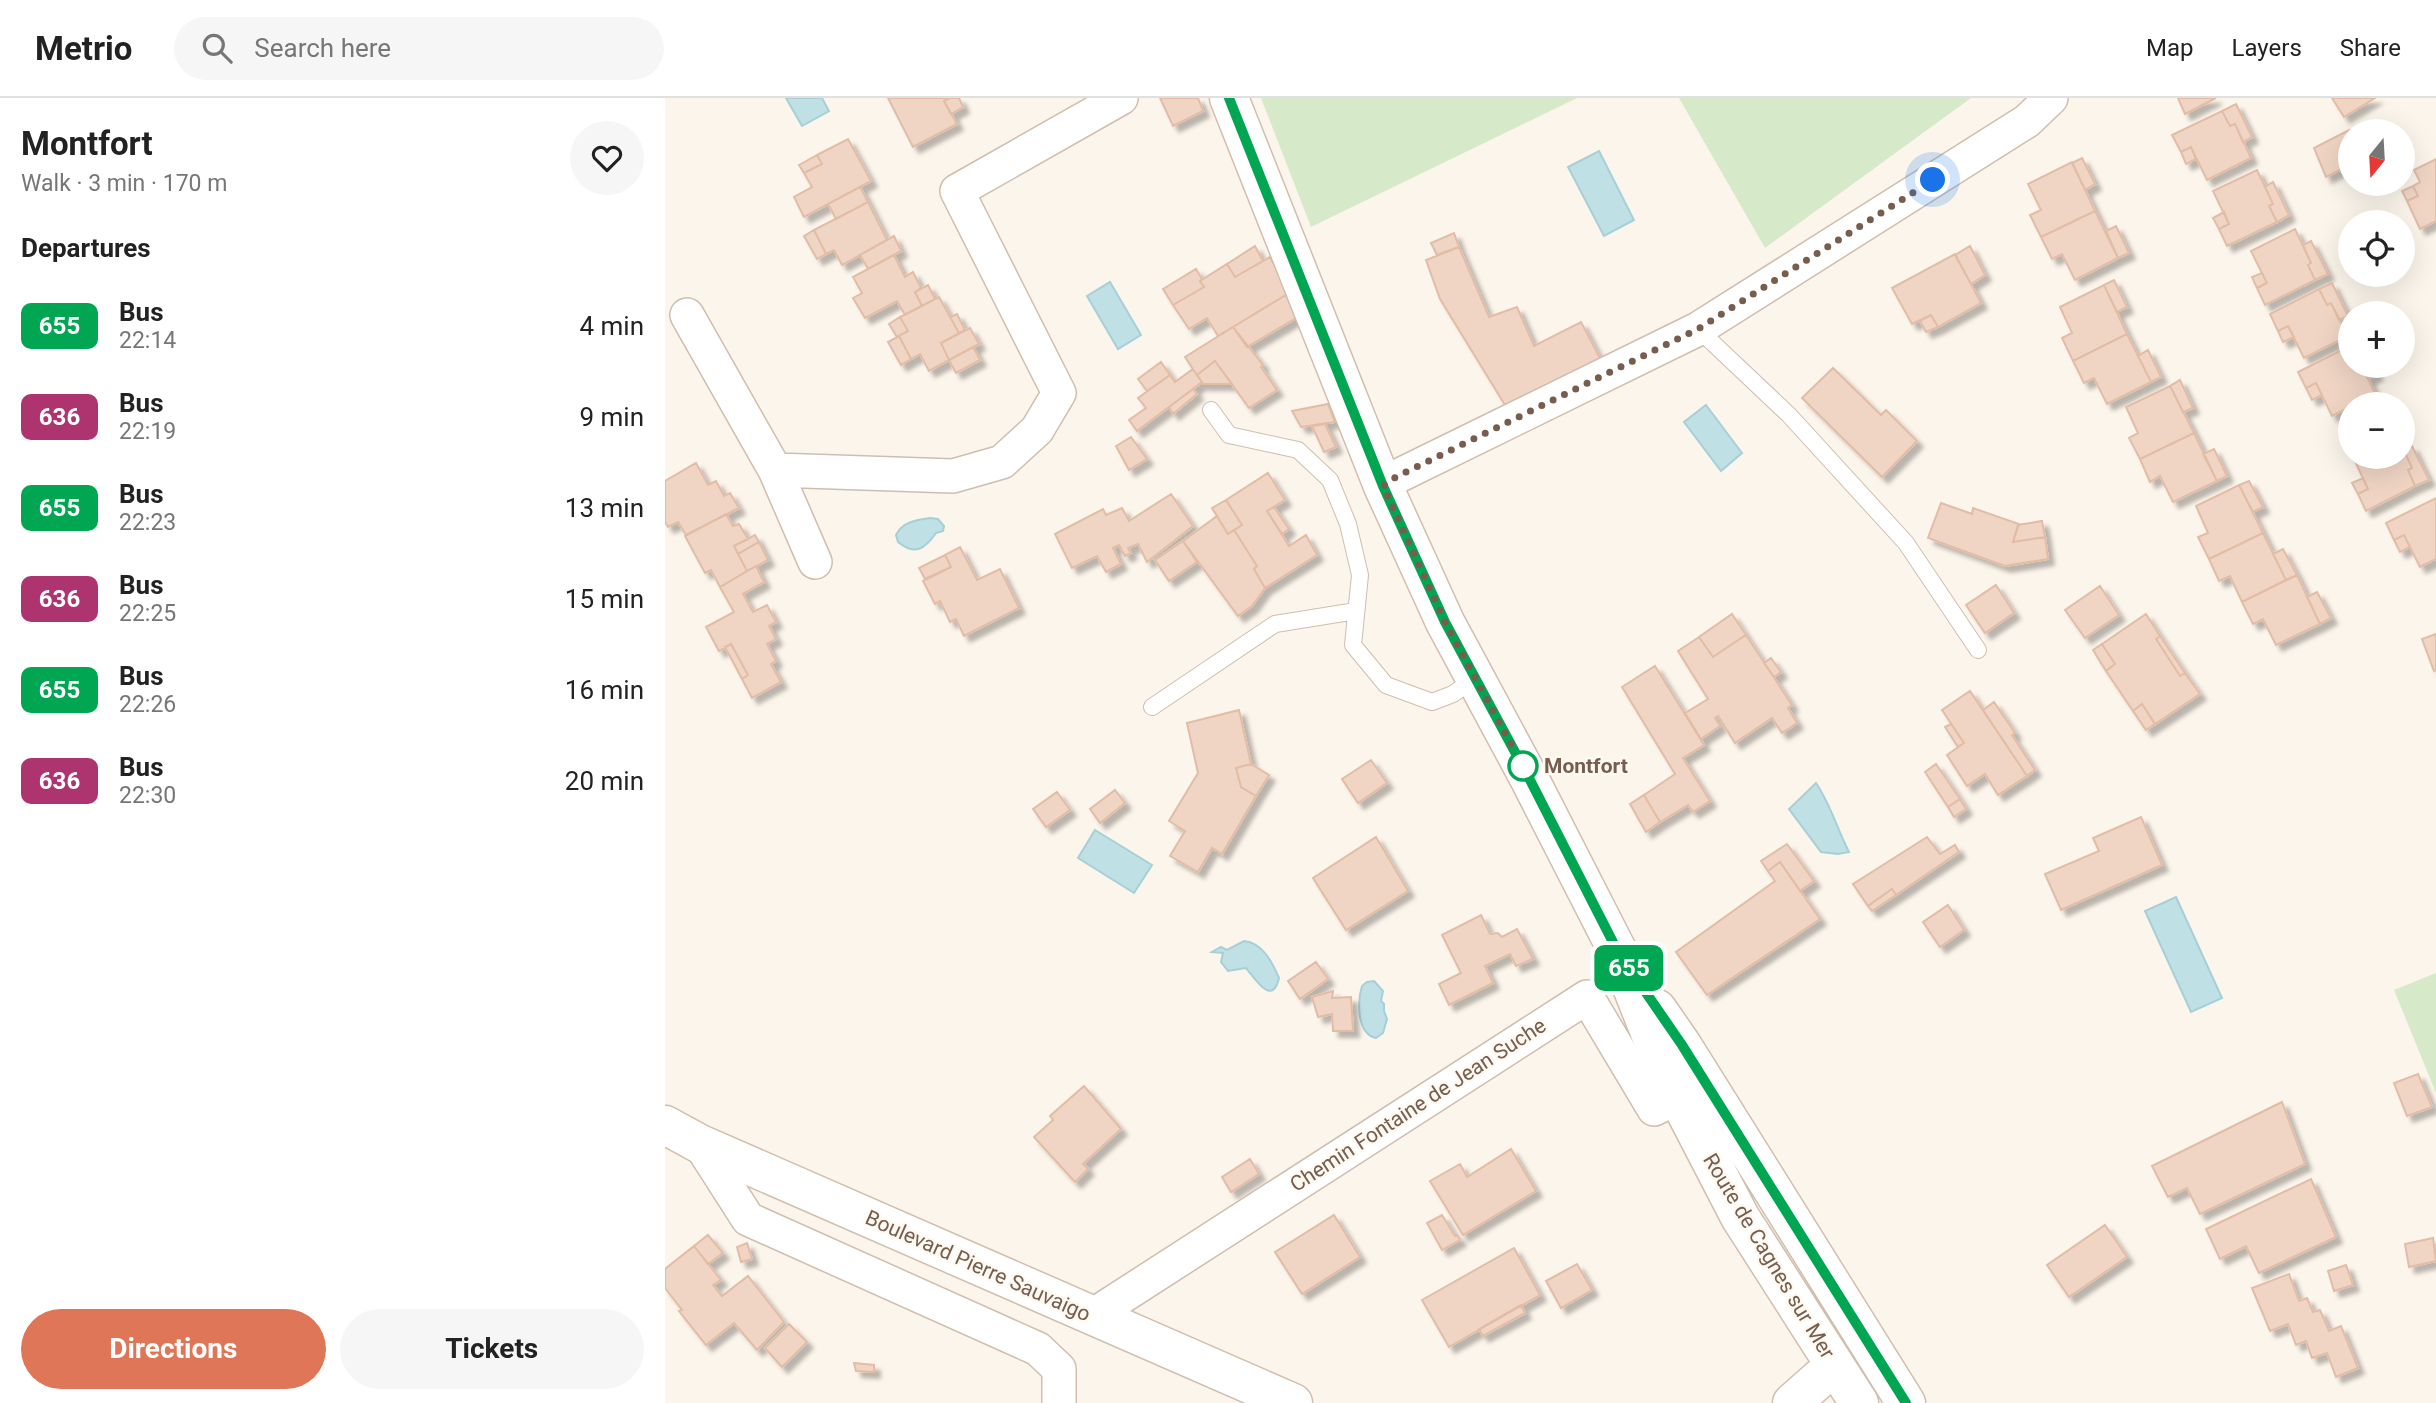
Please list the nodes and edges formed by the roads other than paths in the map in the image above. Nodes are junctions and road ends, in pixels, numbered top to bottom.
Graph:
1 (1121, 98) edge
2 (1229, 98) edge
3 (2051, 98) edge
4 (687, 315) dead end
5 (1698, 329) junction
6 (1211, 410) dead end
7 (775, 470) junction
8 (1383, 486) junction
9 (815, 562) dead end
10 (1356, 611) junction
11 (1978, 650) dead end
12 (1475, 678) junction
13 (1152, 707) dead end
14 (1692, 1091) junction
15 (665, 1125) edge
16 (700, 1144) junction
17 (1772, 1188) junction
18 (1092, 1316) junction
19 (1862, 1392) edge
20 (1059, 1403) edge
21 (1293, 1403) edge
22 (1792, 1403) edge
23 (1906, 1403) edge

1 - 7 street
2 - 8 main road, Route de Cagnes sur Mer
3 - 5 street
4 - 7 street
5 - 8 street
5 - 11 lane
6 - 10 lane
7 - 9 street
8 - 12 main road, Route de Cagnes sur Mer
10 - 12 lane
10 - 13 lane
12 - 14 main road, Route de Cagnes sur Mer
14 - 17 main road, Route de Cagnes sur Mer
14 - 18 street, Chemin Fontaine de Jean Suche
14 - 19 main road, Route de Cagnes sur Mer
15 - 16 main road, Boulevard Pierre Sauvaigo
16 - 18 main road, Boulevard Pierre Sauvaigo
16 - 20 street
17 - 19 main road
17 - 23 main road, Route de Cagnes sur Mer
18 - 21 main road, Boulevard Pierre Sauvaigo
19 - 22 main road

